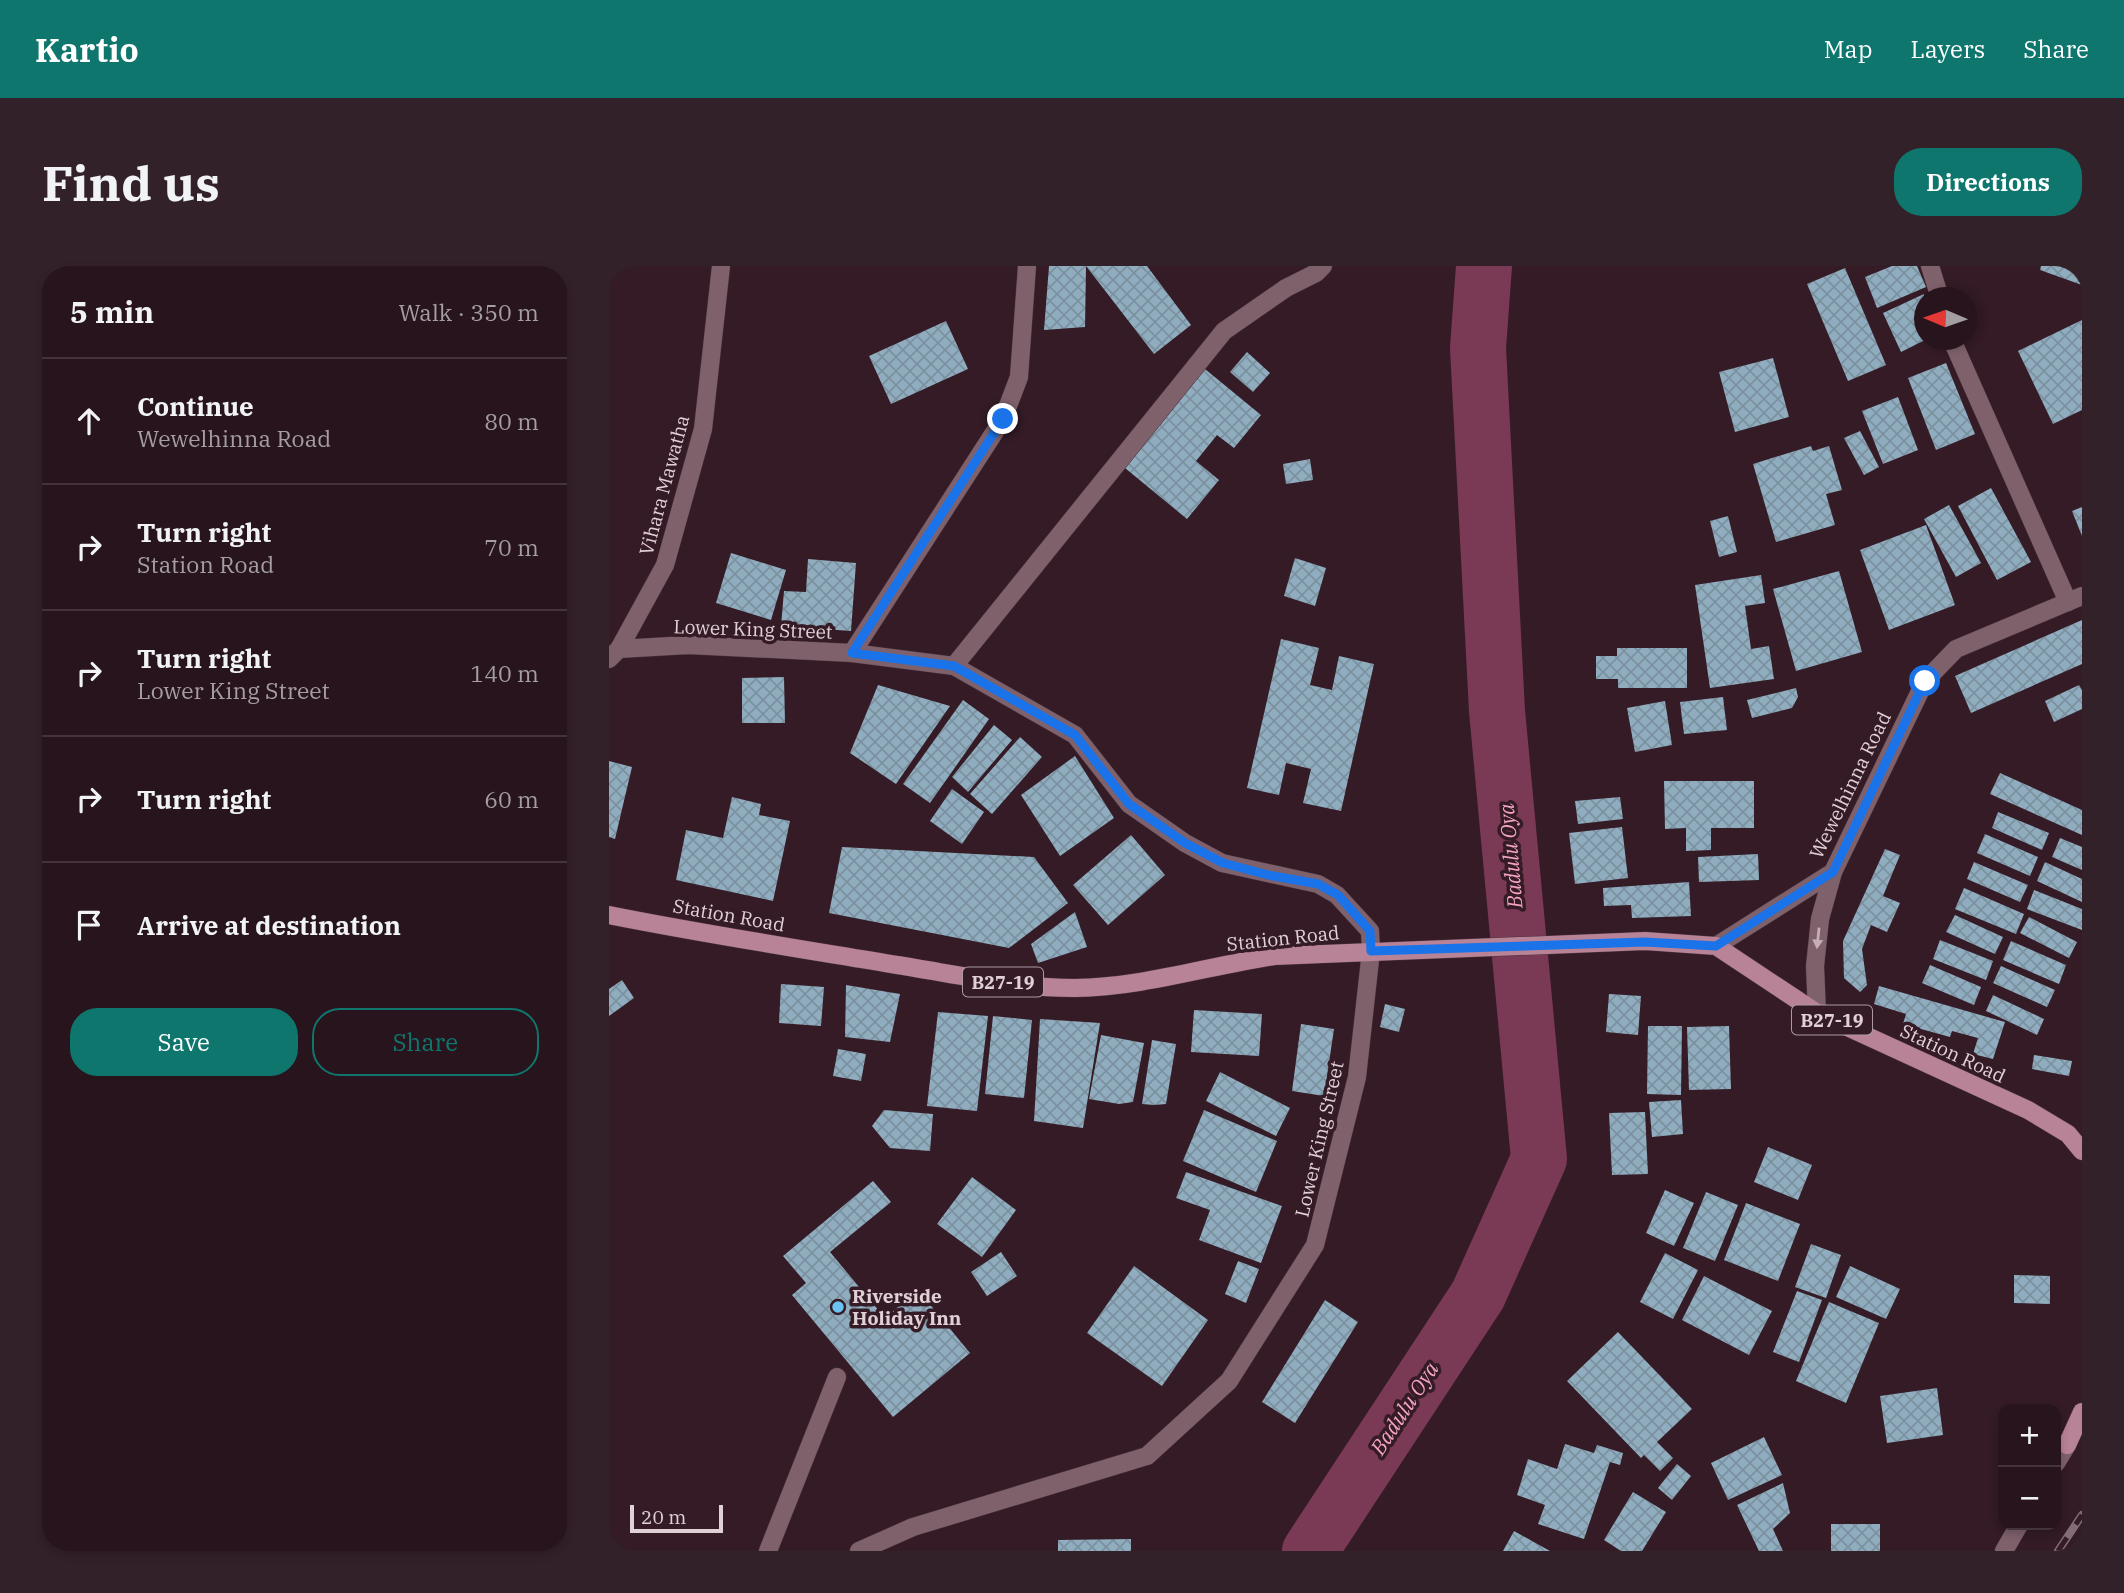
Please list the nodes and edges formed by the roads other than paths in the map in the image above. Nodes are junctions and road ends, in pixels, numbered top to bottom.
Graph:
1 (721, 266) edge
2 (1027, 266) edge
3 (1930, 266) edge
4 (1317, 268) edge
5 (1937, 287) edge
6 (1957, 350) edge
7 (2075, 599) edge
8 (852, 653) junction
9 (614, 654) edge
10 (954, 666) junction
11 (1833, 872) junction
12 (609, 915) edge
13 (1716, 946) junction
14 (1371, 951) junction
15 (1817, 1013) junction
16 (2082, 1151) edge
17 (837, 1377) dead end
18 (2082, 1412) edge
19 (2067, 1445) joint
20 (2061, 1455) edge
21 (2016, 1530) edge
22 (768, 1551) edge
23 (859, 1551) edge
24 (2004, 1551) edge

1 - 9 street, Vihara Mawatha
2 - 8 street
3 - 5 street
4 - 10 street
6 - 7 street
7 - 11 street, Wewelhinna Road
8 - 9 street, Lower King Street
8 - 10 street, Lower King Street
10 - 14 street, Lower King Street
11 - 13 street, Wewelhinna Road
11 -> 15 street
12 - 14 main road, Station Road / B27-19
13 - 14 main road, Station Road / B27-19
13 - 15 main road, Station Road / B27-19
14 - 23 street, Lower King Street
15 - 16 main road, Station Road / B27-19
17 - 22 street
18 - 19 main road
19 - 20 street
21 - 24 street

